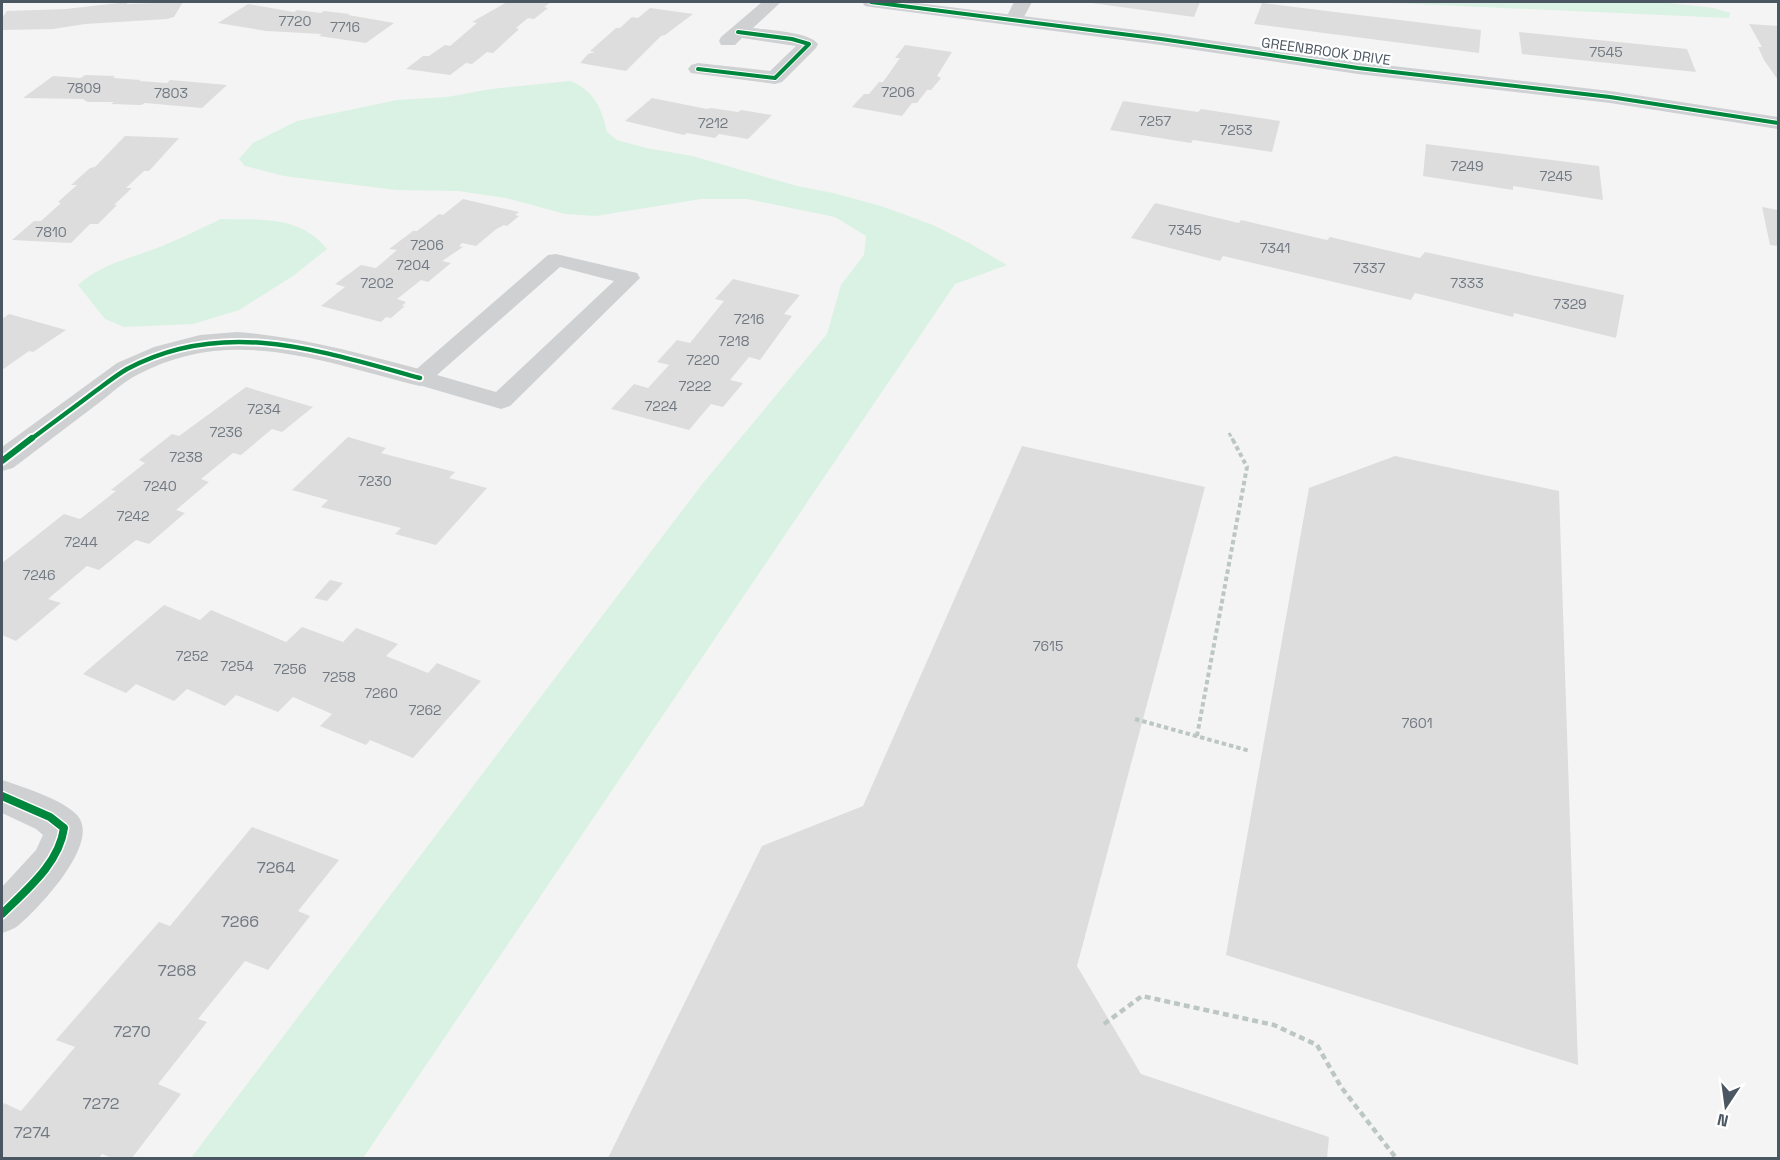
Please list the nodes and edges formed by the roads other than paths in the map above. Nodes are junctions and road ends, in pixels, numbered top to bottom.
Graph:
1 (772, 2) edge
2 (871, 2) edge
3 (1023, 2) edge
4 (1014, 20) junction
5 (738, 32) junction
6 (1779, 123) edge
7 (420, 378) junction
8 (2, 461) edge
9 (2, 796) edge
10 (2, 914) edge

1 - 5 street
2 - 4 street, GREENBROOK DRIVE
3 - 4 street
4 - 6 street, GREENBROOK DRIVE
5 - 5 street
7 - 7 lane
7 - 8 street
9 - 10 street

